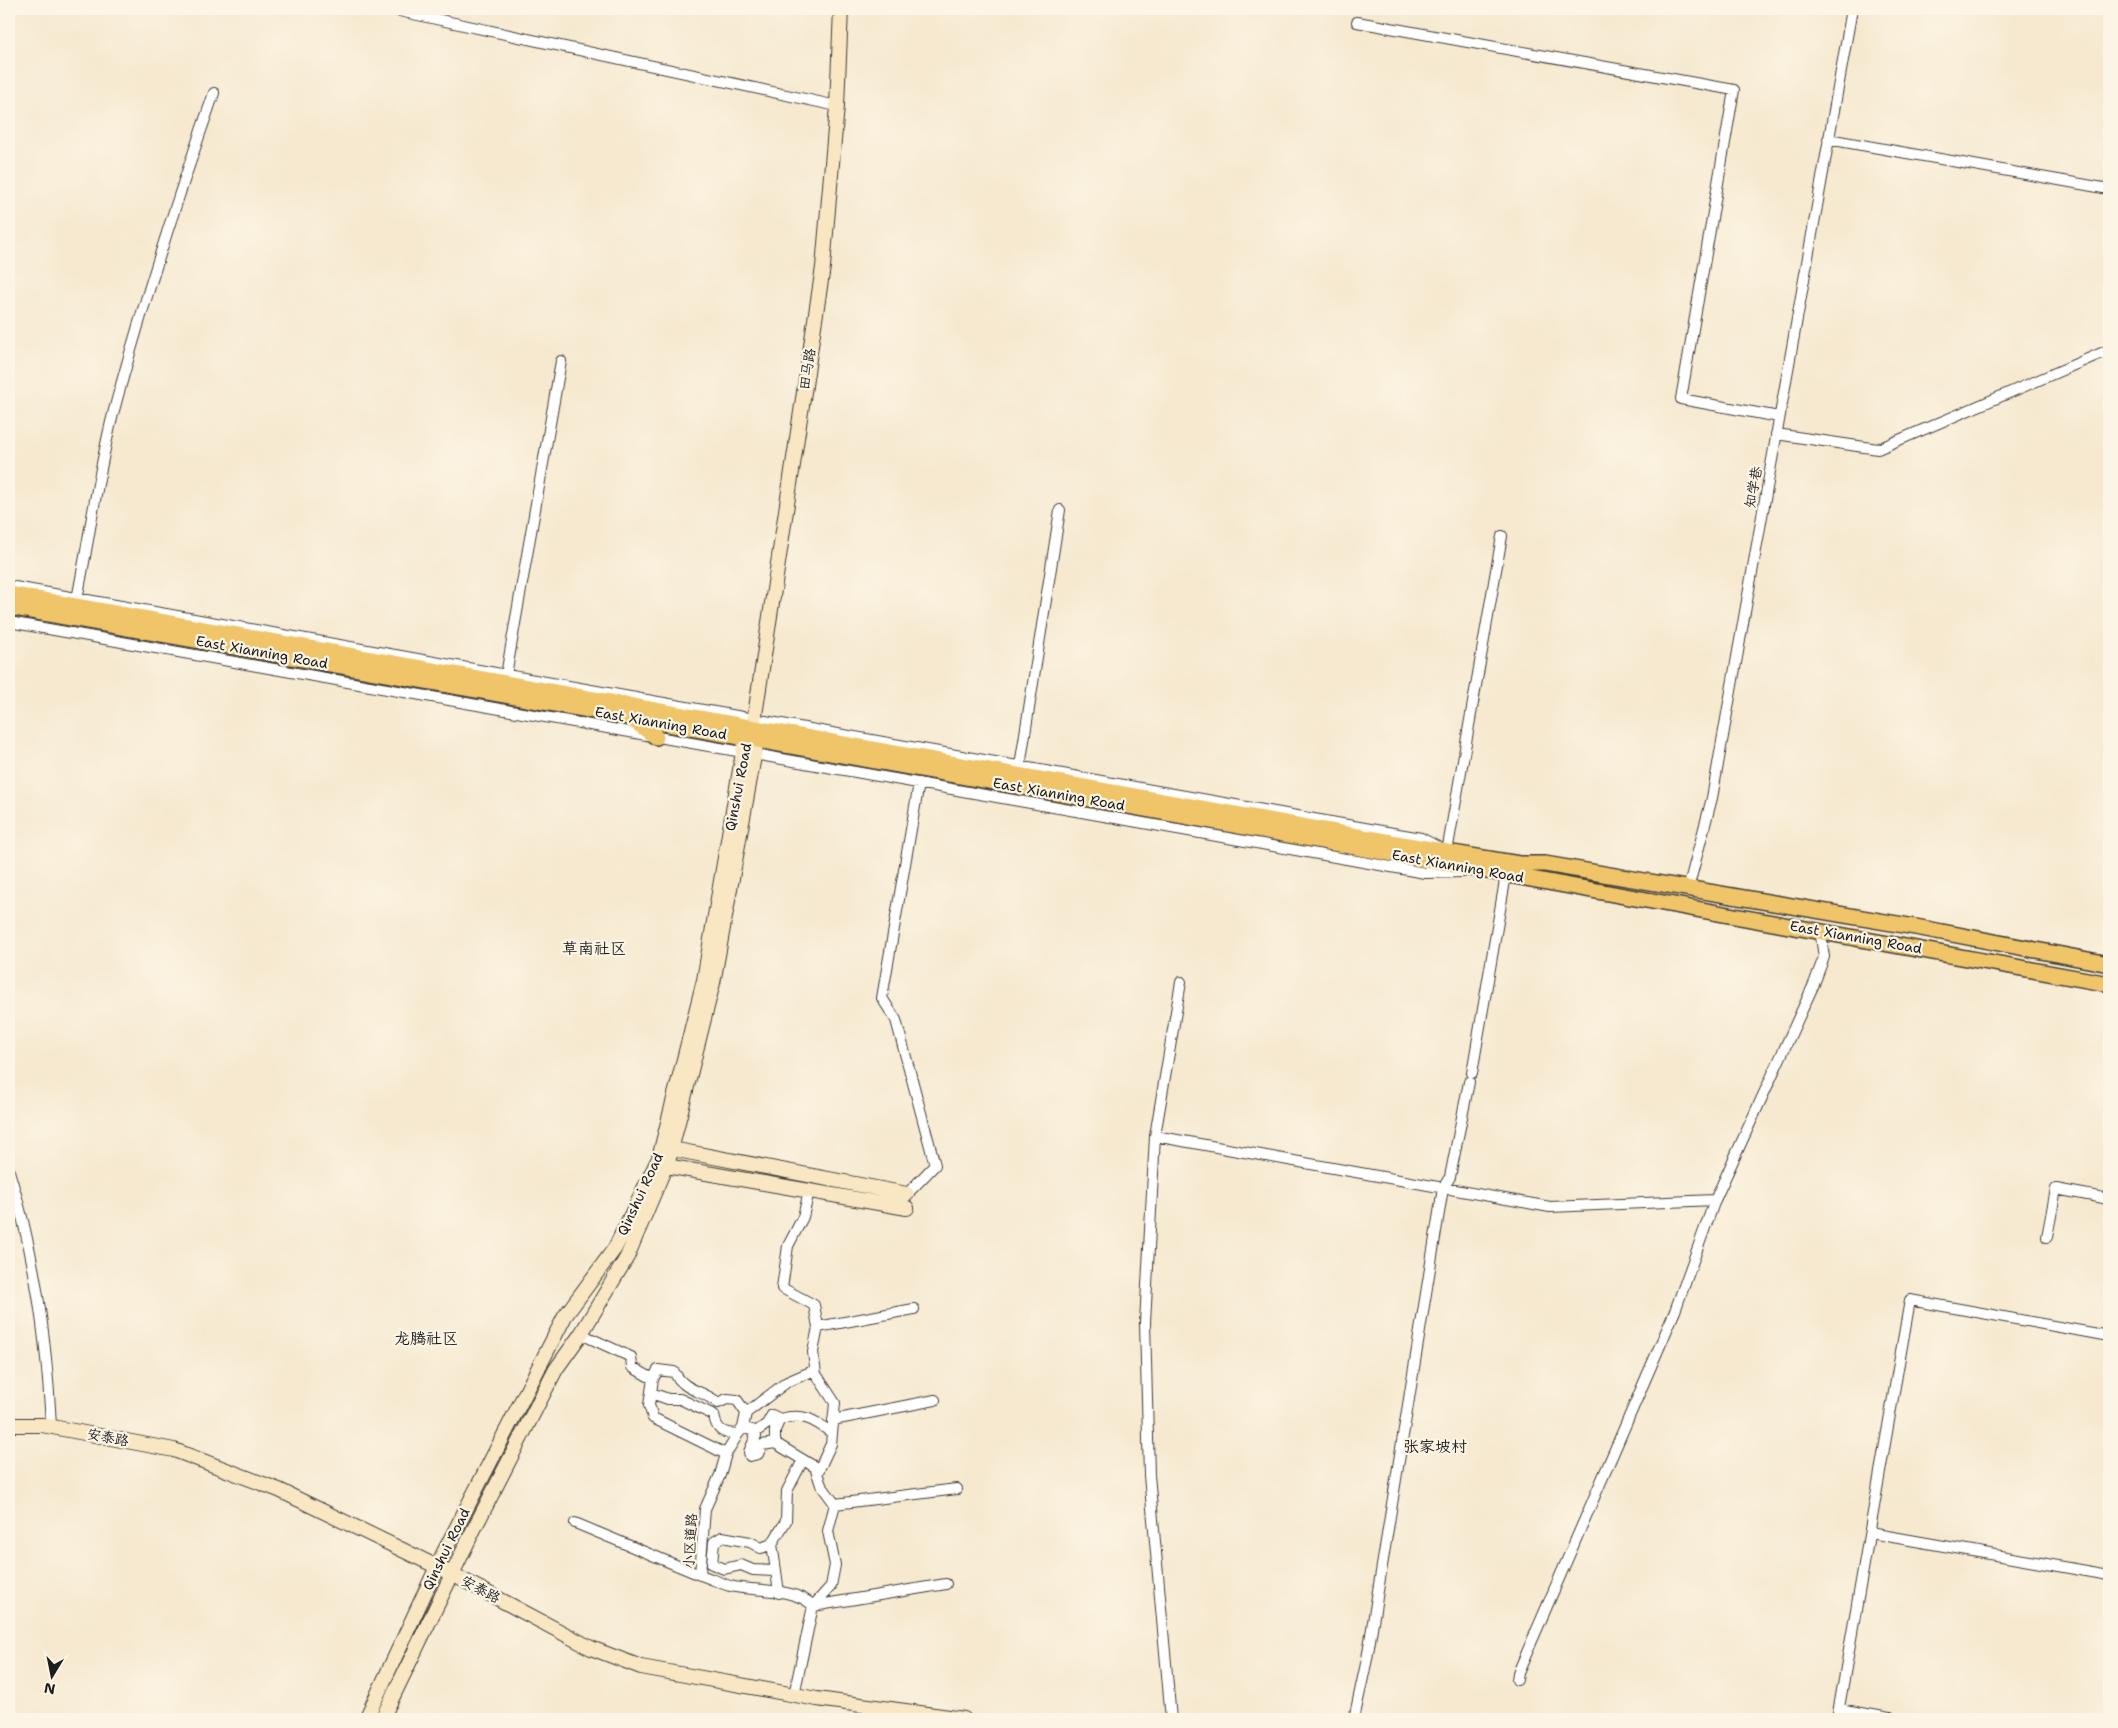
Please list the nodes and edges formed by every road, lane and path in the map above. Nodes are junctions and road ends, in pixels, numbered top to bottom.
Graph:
1 (390, 9) edge
2 (841, 9) edge
3 (1852, 9) edge
4 (1357, 22) dead end
5 (214, 93) dead end
6 (837, 106) junction
7 (1828, 139) junction
8 (2109, 189) edge
9 (2109, 355) edge
10 (562, 361) dead end
11 (1779, 417) junction
12 (1776, 434) junction
13 (1060, 510) dead end
14 (1502, 536) dead end
15 (9, 586) edge
16 (9, 594) edge
17 (77, 602) junction
18 (9, 607) edge
19 (9, 622) edge
20 (506, 674) junction
21 (627, 717) junction
22 (656, 737) junction
23 (751, 738) junction
24 (1020, 766) junction
25 (919, 783) junction
26 (1447, 852) junction
27 (1483, 871) junction
28 (1506, 875) junction
29 (1688, 889) junction
30 (1820, 930) junction
31 (2109, 964) edge
32 (1181, 982) dead end
33 (2109, 984) edge
34 (1156, 1136) junction
35 (672, 1149) junction
36 (666, 1166) junction
37 (9, 1171) edge
38 (812, 1176) junction
39 (1444, 1188) junction
40 (809, 1191) junction
41 (907, 1194) joint
42 (2109, 1199) edge
43 (1715, 1200) junction
44 (907, 1208) dead end
45 (2048, 1237) dead end
46 (914, 1309) dead end
47 (818, 1327) junction
48 (581, 1334) junction
49 (2109, 1336) edge
50 (815, 1370) junction
51 (653, 1380) junction
52 (651, 1393) junction
53 (935, 1400) dead end
54 (718, 1403) junction
55 (746, 1413) junction
56 (714, 1415) junction
57 (780, 1419) junction
58 (833, 1420) junction
59 (9, 1424) edge
60 (51, 1426) junction
61 (741, 1431) junction
62 (754, 1433) junction
63 (832, 1433) junction
64 (775, 1443) junction
65 (726, 1454) junction
66 (802, 1460) junction
67 (817, 1474) junction
68 (957, 1489) dead end
69 (834, 1504) junction
70 (575, 1523) dead end
71 (1870, 1533) junction
72 (772, 1544) junction
73 (437, 1567) junction
74 (776, 1571) junction
75 (452, 1574) junction
76 (700, 1575) junction
77 (2109, 1575) edge
78 (946, 1584) dead end
79 (779, 1593) junction
80 (812, 1606) junction
81 (1517, 1680) dead end
82 (794, 1695) junction
83 (1838, 1714) edge
84 (366, 1719) edge
85 (382, 1719) edge
86 (964, 1719) edge
87 (1171, 1719) edge
88 (1354, 1719) edge
89 (1895, 1719) edge

1 - 6 street
2 - 6 street, 田马路
3 - 7 street, 知学巷
4 - 11 street
5 - 17 street
6 - 23 street, 田马路
7 - 8 street
7 - 11 street, 知学巷
9 - 12 street
10 - 20 street
11 - 12 street, 知学巷
12 - 29 street, 知学巷
13 - 24 street
14 - 26 street
15 - 17 street
16 - 17 main road, East Xianning Road
17 - 20 street
17 - 23 main road, East Xianning Road
18 - 21 main road, East Xianning Road
19 - 22 street
20 - 23 street
21 - 22 main road
21 - 23 main road, East Xianning Road
22 - 23 street
23 - 24 street
23 - 25 street
23 - 26 main road, East Xianning Road
23 - 27 main road, East Xianning Road
23 - 35 street, Qinshui Road
23 - 73 street, Qinshui Road
24 - 26 street
25 - 27 street
25 - 41 street
26 - 29 main road, East Xianning Road
27 - 28 main road, East Xianning Road
28 - 30 main road, East Xianning Road
28 - 39 street
29 - 31 main road, East Xianning Road
30 - 33 main road, East Xianning Road
30 - 43 street
32 - 34 street
34 - 39 street
34 - 87 street
35 - 36 street, Qinshui Road
35 - 38 street
36 - 40 street
36 - 48 street, Qinshui Road
37 - 60 street
38 - 40 street
38 - 41 street
39 - 43 street
39 - 88 street
40 - 44 street
40 - 47 street
42 - 45 street
43 - 81 street
46 - 47 street
47 - 50 street
48 - 51 street
48 - 75 street, Qinshui Road
49 - 71 street
50 - 55 street
50 - 58 street
51 - 52 street
51 - 54 street
52 - 56 street
52 - 65 street
53 - 58 street
54 - 55 street
54 - 56 street
55 - 61 street
56 - 61 street
57 - 62 street
57 - 63 street
57 - 64 street
58 - 63 street
59 - 60 street, 安泰路
60 - 73 street, 安泰路
61 - 62 street
61 - 65 street, 小区道路
62 - 64 street
63 - 67 street
64 - 66 street
65 - 76 street, 小区道路
66 - 67 street
66 - 72 street
67 - 69 street
68 - 69 street
69 - 80 street
70 - 76 street
71 - 77 street
71 - 83 street
72 - 74 street
72 - 74 street
73 - 75 street, 安泰路
73 - 84 street, Qinshui Road
74 - 79 street
75 - 82 street, 安泰路
75 - 85 street, Qinshui Road
76 - 79 street, 小区道路
78 - 80 street
79 - 80 street, 小区道路
80 - 82 street
82 - 86 street, 安泰路
83 - 89 street

